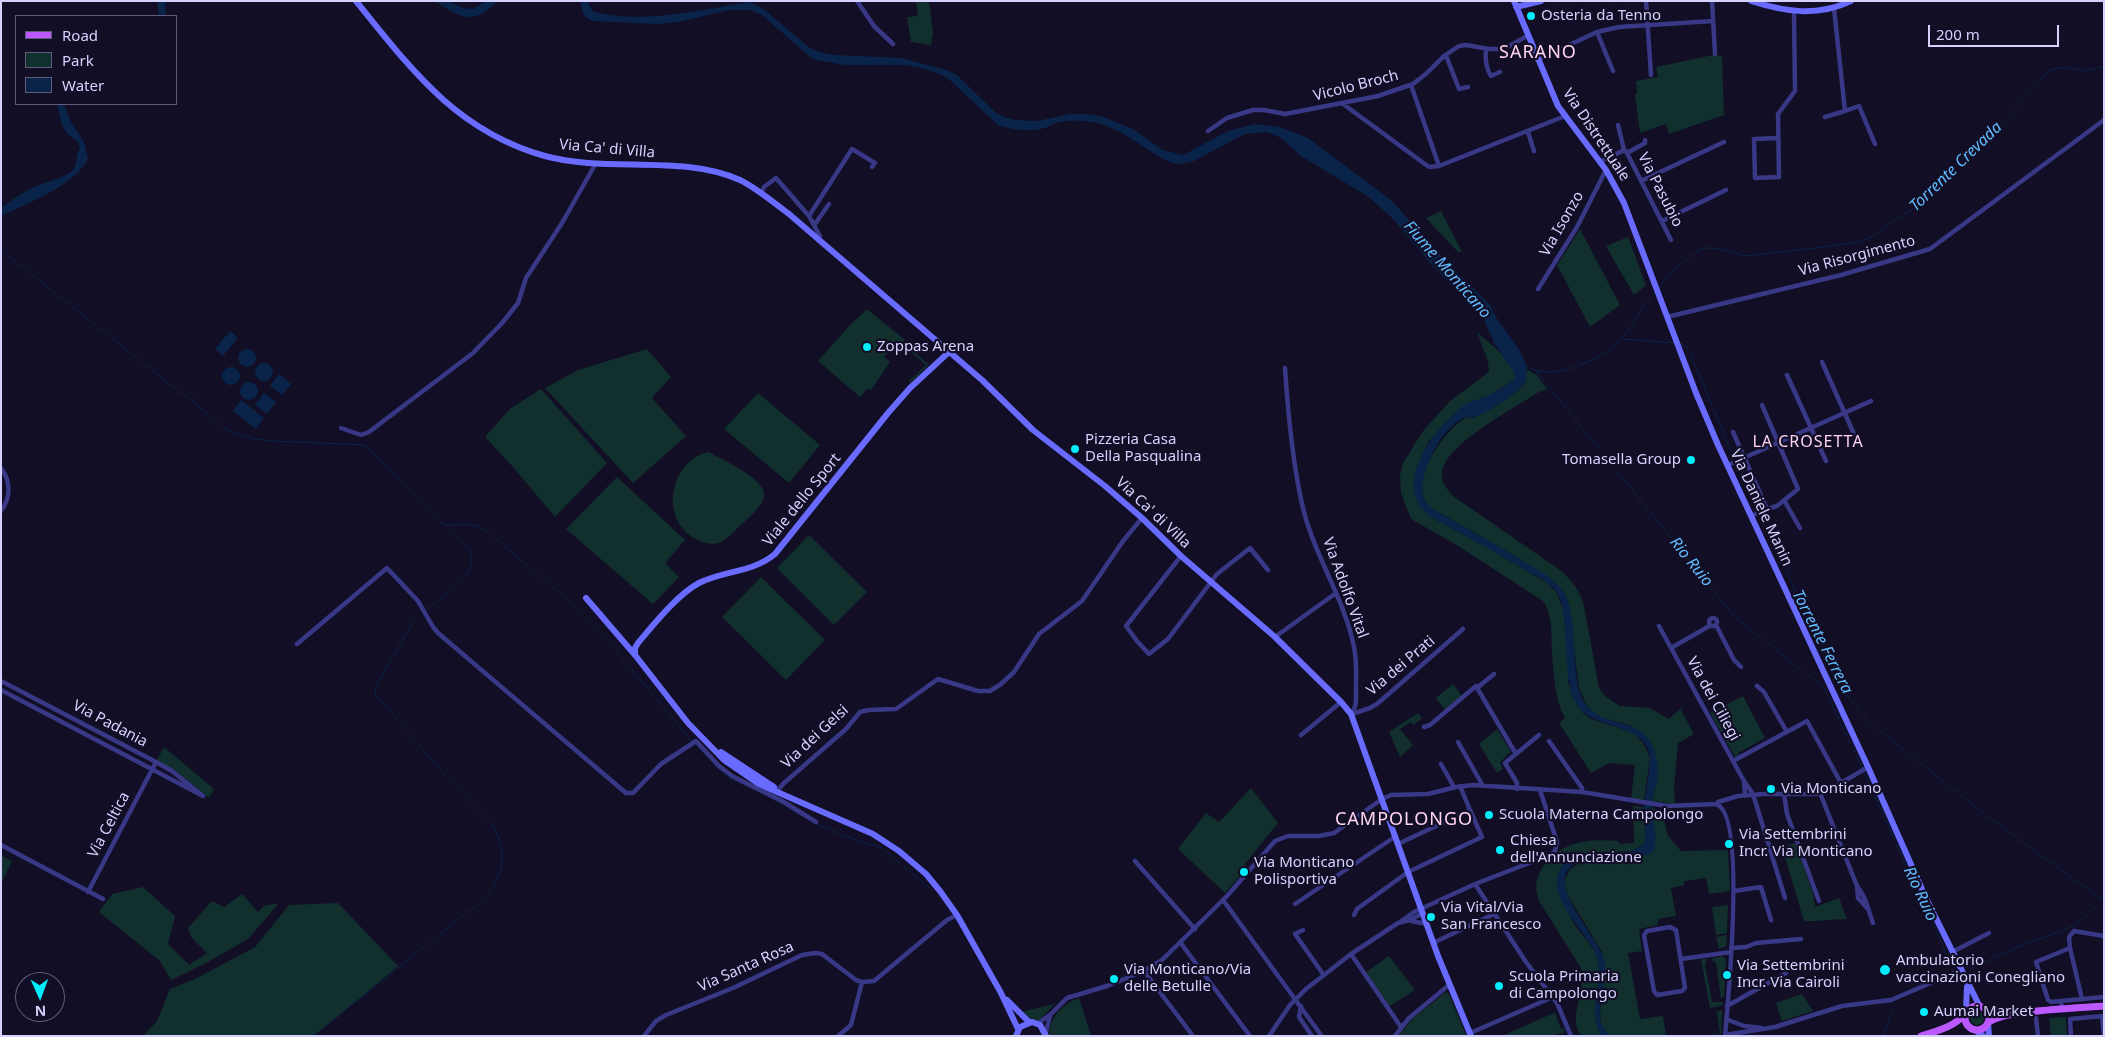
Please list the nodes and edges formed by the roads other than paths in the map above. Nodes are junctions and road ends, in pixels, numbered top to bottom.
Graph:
1 (356, 1) edge
2 (857, 1) edge
3 (1541, 1) edge
4 (1646, 1) edge
5 (1712, 1) edge
6 (1751, 1) edge
7 (1851, 1) edge
8 (1515, 4) edge
9 (1834, 8) junction
10 (1794, 12) junction
11 (1713, 21) junction
12 (1648, 24) junction
13 (1597, 32) junction
14 (1528, 36) junction
15 (893, 44) dead end
16 (1486, 49) junction
17 (1715, 54) dead end
18 (1444, 56) junction
19 (1538, 60) junction
20 (1613, 71) dead end
21 (1500, 72) dead end
22 (1651, 75) dead end
23 (1411, 85) junction
24 (1468, 87) dead end
25 (1343, 104) junction
26 (1845, 111) junction
27 (1565, 116) junction
28 (1825, 117) dead end
29 (2104, 120) edge
30 (1618, 125) dead end
31 (1208, 131) dead end
32 (1528, 132) junction
33 (1778, 138) junction
34 (1645, 140) dead end
35 (1724, 142) dead end
36 (1875, 144) dead end
37 (1534, 151) dead end
38 (1626, 152) junction
39 (1600, 162) junction
40 (596, 163) junction
41 (1439, 166) junction
42 (880, 167) dead end
43 (1606, 170) junction
44 (1641, 181) junction
45 (1726, 190) dead end
46 (761, 193) junction
47 (829, 204) dead end
48 (809, 216) junction
49 (1662, 221) junction
50 (815, 224) junction
51 (818, 240) junction
52 (1671, 240) dead end
53 (1654, 284) joint
54 (1538, 289) dead end
55 (1668, 317) junction
56 (949, 352) junction
57 (1822, 362) dead end
58 (1285, 368) dead end
59 (1787, 375) dead end
60 (1871, 401) dead end
61 (1762, 405) dead end
62 (1844, 413) junction
63 (341, 428) dead end
64 (1811, 428) junction
65 (1733, 432) dead end
66 (1777, 442) junction
67 (1858, 443) dead end
68 (1743, 458) junction
69 (1826, 461) dead end
70 (1729, 464) junction
71 (1, 468) edge
72 (1784, 500) junction
73 (1766, 509) junction
74 (1, 511) edge
75 (1753, 515) junction
76 (1142, 518) junction
77 (1800, 528) dead end
78 (1181, 556) junction
79 (1268, 570) dead end
80 (1211, 582) junction
81 (1336, 593) junction
82 (586, 598) dead end
83 (1659, 626) dead end
84 (1463, 630) dead end
85 (1275, 637) junction
86 (297, 644) dead end
87 (1672, 648) junction
88 (635, 655) junction
89 (1741, 667) dead end
90 (1494, 674) dead end
91 (1, 681) edge
92 (1758, 686) dead end
93 (1477, 688) junction
94 (1, 690) edge
95 (1342, 702) junction
96 (1351, 714) junction
97 (71, 718) junction
98 (67, 725) junction
99 (1424, 727) dead end
100 (1787, 732) junction
101 (1539, 734) dead end
102 (1301, 735) dead end
103 (1549, 741) dead end
104 (1458, 742) dead end
105 (1516, 754) junction
106 (156, 762) junction
107 (1733, 762) junction
108 (1441, 764) dead end
109 (738, 767) junction
110 (152, 770) junction
111 (1864, 770) junction
112 (732, 776) junction
113 (1744, 781) junction
114 (1840, 783) junction
115 (1460, 786) junction
116 (1483, 786) junction
117 (1454, 788) junction
118 (1517, 789) junction
119 (1540, 790) junction
120 (777, 791) junction
121 (1582, 792) junction
122 (1820, 793) junction
123 (1753, 794) junction
124 (1784, 794) junction
125 (1745, 795) junction
126 (1382, 799) junction
127 (1721, 804) junction
128 (1470, 810) junction
129 (816, 822) dead end
130 (1396, 836) junction
131 (1398, 844) junction
132 (1, 845) edge
133 (1134, 861) dead end
134 (1408, 872) junction
135 (1475, 884) junction
136 (1734, 891) junction
137 (88, 892) junction
138 (1784, 898) dead end
139 (102, 899) dead end
140 (1223, 900) junction
141 (1819, 900) dead end
142 (1295, 904) dead end
143 (1422, 911) junction
144 (1494, 914) junction
145 (957, 915) junction
146 (1354, 915) dead end
147 (1410, 920) junction
148 (1771, 920) dead end
149 (1400, 922) junction
150 (1873, 923) dead end
151 (1427, 924) junction
152 (1195, 929) junction
153 (1303, 930) dead end
154 (1989, 933) dead end
155 (2104, 936) edge
156 (1801, 939) dead end
157 (1180, 942) junction
158 (1433, 943) junction
159 (2070, 948) junction
160 (1731, 950) junction
161 (1952, 952) junction
162 (1351, 954) junction
163 (1681, 959) junction
164 (1961, 970) junction
165 (1144, 971) junction
166 (1323, 974) junction
167 (1786, 974) dead end
168 (862, 982) junction
169 (1967, 984) junction
170 (1449, 985) junction
171 (1001, 993) junction
172 (1553, 997) junction
173 (2104, 997) edge
174 (1295, 998) junction
175 (2082, 999) junction
176 (2061, 1001) junction
177 (1300, 1006) junction
178 (1727, 1006) junction
179 (2104, 1006) edge
180 (1982, 1007) junction
181 (2083, 1008) junction
182 (2062, 1010) junction
183 (1966, 1012) junction
184 (1011, 1014) junction
185 (1051, 1014) junction
186 (2011, 1014) junction
187 (1022, 1016) junction
188 (2103, 1016) edge
189 (2036, 1018) dead end
190 (2084, 1018) junction
191 (1726, 1019) junction
192 (1029, 1022) junction
193 (1988, 1023) junction
194 (1037, 1024) junction
195 (1401, 1027) junction
196 (1945, 1028) junction
197 (1971, 1028) junction
198 (1767, 1029) junction
199 (1017, 1033) edge
200 (1046, 1034) edge
201 (1470, 1034) edge
202 (1571, 1035) edge
203 (1725, 1035) edge
204 (644, 1036) edge
205 (838, 1036) edge
206 (1193, 1036) edge
207 (1250, 1036) edge
208 (1268, 1036) edge
209 (1312, 1036) edge
210 (1320, 1036) edge
211 (1395, 1036) edge
212 (1564, 1036) edge
213 (1921, 1036) edge
214 (1983, 1036) edge
215 (1989, 1036) edge
216 (2038, 1036) edge
217 (2071, 1036) edge
218 (2104, 1036) edge

1 - 40 street, Via Ca' di Villa
2 - 15 street
3 - 8 street
4 - 12 street
5 - 11 street
6 - 10 street
7 - 9 street
8 - 14 street, Via Distrettuale
9 - 10 street
9 - 26 street
10 - 33 street
11 - 12 street
11 - 17 street
12 - 13 street
12 - 22 street
13 - 19 street
13 - 20 street
14 - 16 street, Vicolo Broch
14 - 19 street, Via Distrettuale
16 - 18 street, Vicolo Broch
16 - 21 street
18 - 23 street, Vicolo Broch
18 - 24 street
19 - 27 street, Via Distrettuale
23 - 25 street, Vicolo Broch
23 - 41 street
25 - 31 street, Vicolo Broch
25 - 41 street
26 - 28 street
26 - 36 street
27 - 32 street
27 - 39 street, Via Distrettuale
29 - 55 street, Via Risorgimento
30 - 38 street
32 - 37 street
32 - 41 street
33 - 33 street
34 - 38 street
35 - 44 street
38 - 39 street, Via Pasubio
38 - 44 street, Via Pasubio
39 - 43 street, Via Distrettuale
40 - 46 street, Via Ca' di Villa
40 - 63 street
42 - 48 street
43 - 53 street, Via Distrettuale
43 - 54 street, Via Isonzo
44 - 49 street, Via Pasubio
45 - 49 street
46 - 48 street
46 - 51 street, Via Ca' di Villa
47 - 50 street
48 - 50 street
49 - 52 street, Via Pasubio
50 - 51 street
51 - 56 street, Via Ca' di Villa
53 - 55 street, Via Daniele Manin
55 - 70 street, Via Daniele Manin
56 - 76 street, Via Ca' di Villa
56 - 88 street, Viale dello Sport
57 - 62 street
58 - 81 street, Via Adolfo Vital
59 - 64 street
60 - 62 street
61 - 66 street
62 - 64 street
62 - 67 street
64 - 66 street
64 - 69 street
65 - 68 street
66 - 68 street
66 - 72 street
68 - 70 street
68 - 73 street
70 - 75 street, Via Daniele Manin
71 - 74 street
72 - 73 street
72 - 77 street
73 - 75 street
75 - 111 street, Via Daniele Manin
76 - 78 street, Via Ca' di Villa
76 - 120 street, Via dei Gelsi
78 - 80 street, Via Ca' di Villa
78 - 80 street
79 - 80 street
80 - 85 street, Via Ca' di Villa
81 - 85 street
81 - 96 street, Via Adolfo Vital
82 - 88 street
83 - 87 street, Via dei Ciliegi
84 - 96 street, Via dei Prati
85 - 95 street, Via Ca' di Villa
86 - 112 street
87 - 89 street, Via dei Ciliegi
87 - 107 street, Via dei Ciliegi
88 - 109 street
90 - 93 street
91 - 97 street, Via Padania
92 - 100 street
93 - 99 street
93 - 105 street
94 - 98 street, Via Padania
95 - 96 street, Via Ca' di Villa
95 - 102 street
96 - 126 street
97 - 98 street
97 - 106 street, Via Padania
98 - 110 street, Via Padania
100 - 107 street, Via dei Ciliegi
100 - 114 street, Via dei Ciliegi
101 - 105 street
103 - 121 street
104 - 116 street
105 - 118 street
106 - 110 street, Via Padania
106 - 110 street
107 - 113 street, Via dei Ciliegi
108 - 117 street
109 - 112 street
109 - 120 street
110 - 137 street, Via Celtica
111 - 114 street
111 - 161 street, Via Daniele Manin
112 - 129 street
113 - 123 street, Via dei Ciliegi
113 - 125 street, Via dei Ciliegi
114 - 122 street
115 - 116 street
115 - 117 street
115 - 128 street
116 - 118 street
117 - 126 street
118 - 119 street
119 - 121 street
119 - 135 street
120 - 145 street
121 - 127 street
122 - 124 street
122 - 150 street
123 - 124 street
123 - 125 street
123 - 138 street, Via dei Ciliegi
124 - 141 street
125 - 127 street
126 - 130 street
126 - 140 street
127 - 136 street
128 - 131 street
128 - 134 street
130 - 131 street
130 - 142 street
131 - 134 street
132 - 137 street
133 - 152 street
134 - 143 street
134 - 146 street
135 - 143 street
135 - 144 street
136 - 148 street
136 - 160 street
137 - 139 street
140 - 152 street
140 - 174 street
143 - 147 street
143 - 149 street
143 - 151 street
144 - 158 street
144 - 172 street
145 - 168 street
145 - 171 street
147 - 149 street
147 - 151 street
149 - 162 street
151 - 158 street
152 - 157 street
153 - 166 street
154 - 161 street
155 - 159 street
156 - 160 street
157 - 165 street
157 - 207 street
158 - 170 street
159 - 175 street
159 - 176 street
160 - 163 street
160 - 178 street
161 - 164 street, Via Daniele Manin
162 - 166 street
162 - 195 street
163 - 163 street
164 - 169 street, Via Daniele Manin
164 - 198 street
165 - 185 street
165 - 206 street
166 - 174 street
167 - 178 street
168 - 204 street, Via Santa Rosa
168 - 205 street
169 - 180 street, Via Daniele Manin
169 - 183 street, Via Daniele Manin
170 - 195 street
170 - 201 street
171 - 184 street
171 - 187 street
172 - 201 street
172 - 202 street
173 - 175 street
174 - 177 street
174 - 208 street
175 - 176 street
176 - 182 street
177 - 209 street
177 - 210 street
178 - 191 street
179 - 181 main road
180 - 183 main road
180 - 186 main road
180 - 193 main road
181 - 182 main road
181 - 190 street
182 - 186 main road
183 - 196 main road
183 - 197 main road
184 - 187 street
184 - 199 street
185 - 194 street
185 - 200 street
186 - 193 main road
187 - 192 street
188 - 190 street
188 - 218 street
189 - 216 street
190 - 217 street
191 - 198 street
191 - 203 street
192 - 194 street
192 - 199 street
193 - 197 main road
193 - 215 street
194 - 200 street
195 - 211 street
196 - 197 main road
196 - 213 main road
197 - 214 street
198 - 203 street
202 - 212 street

